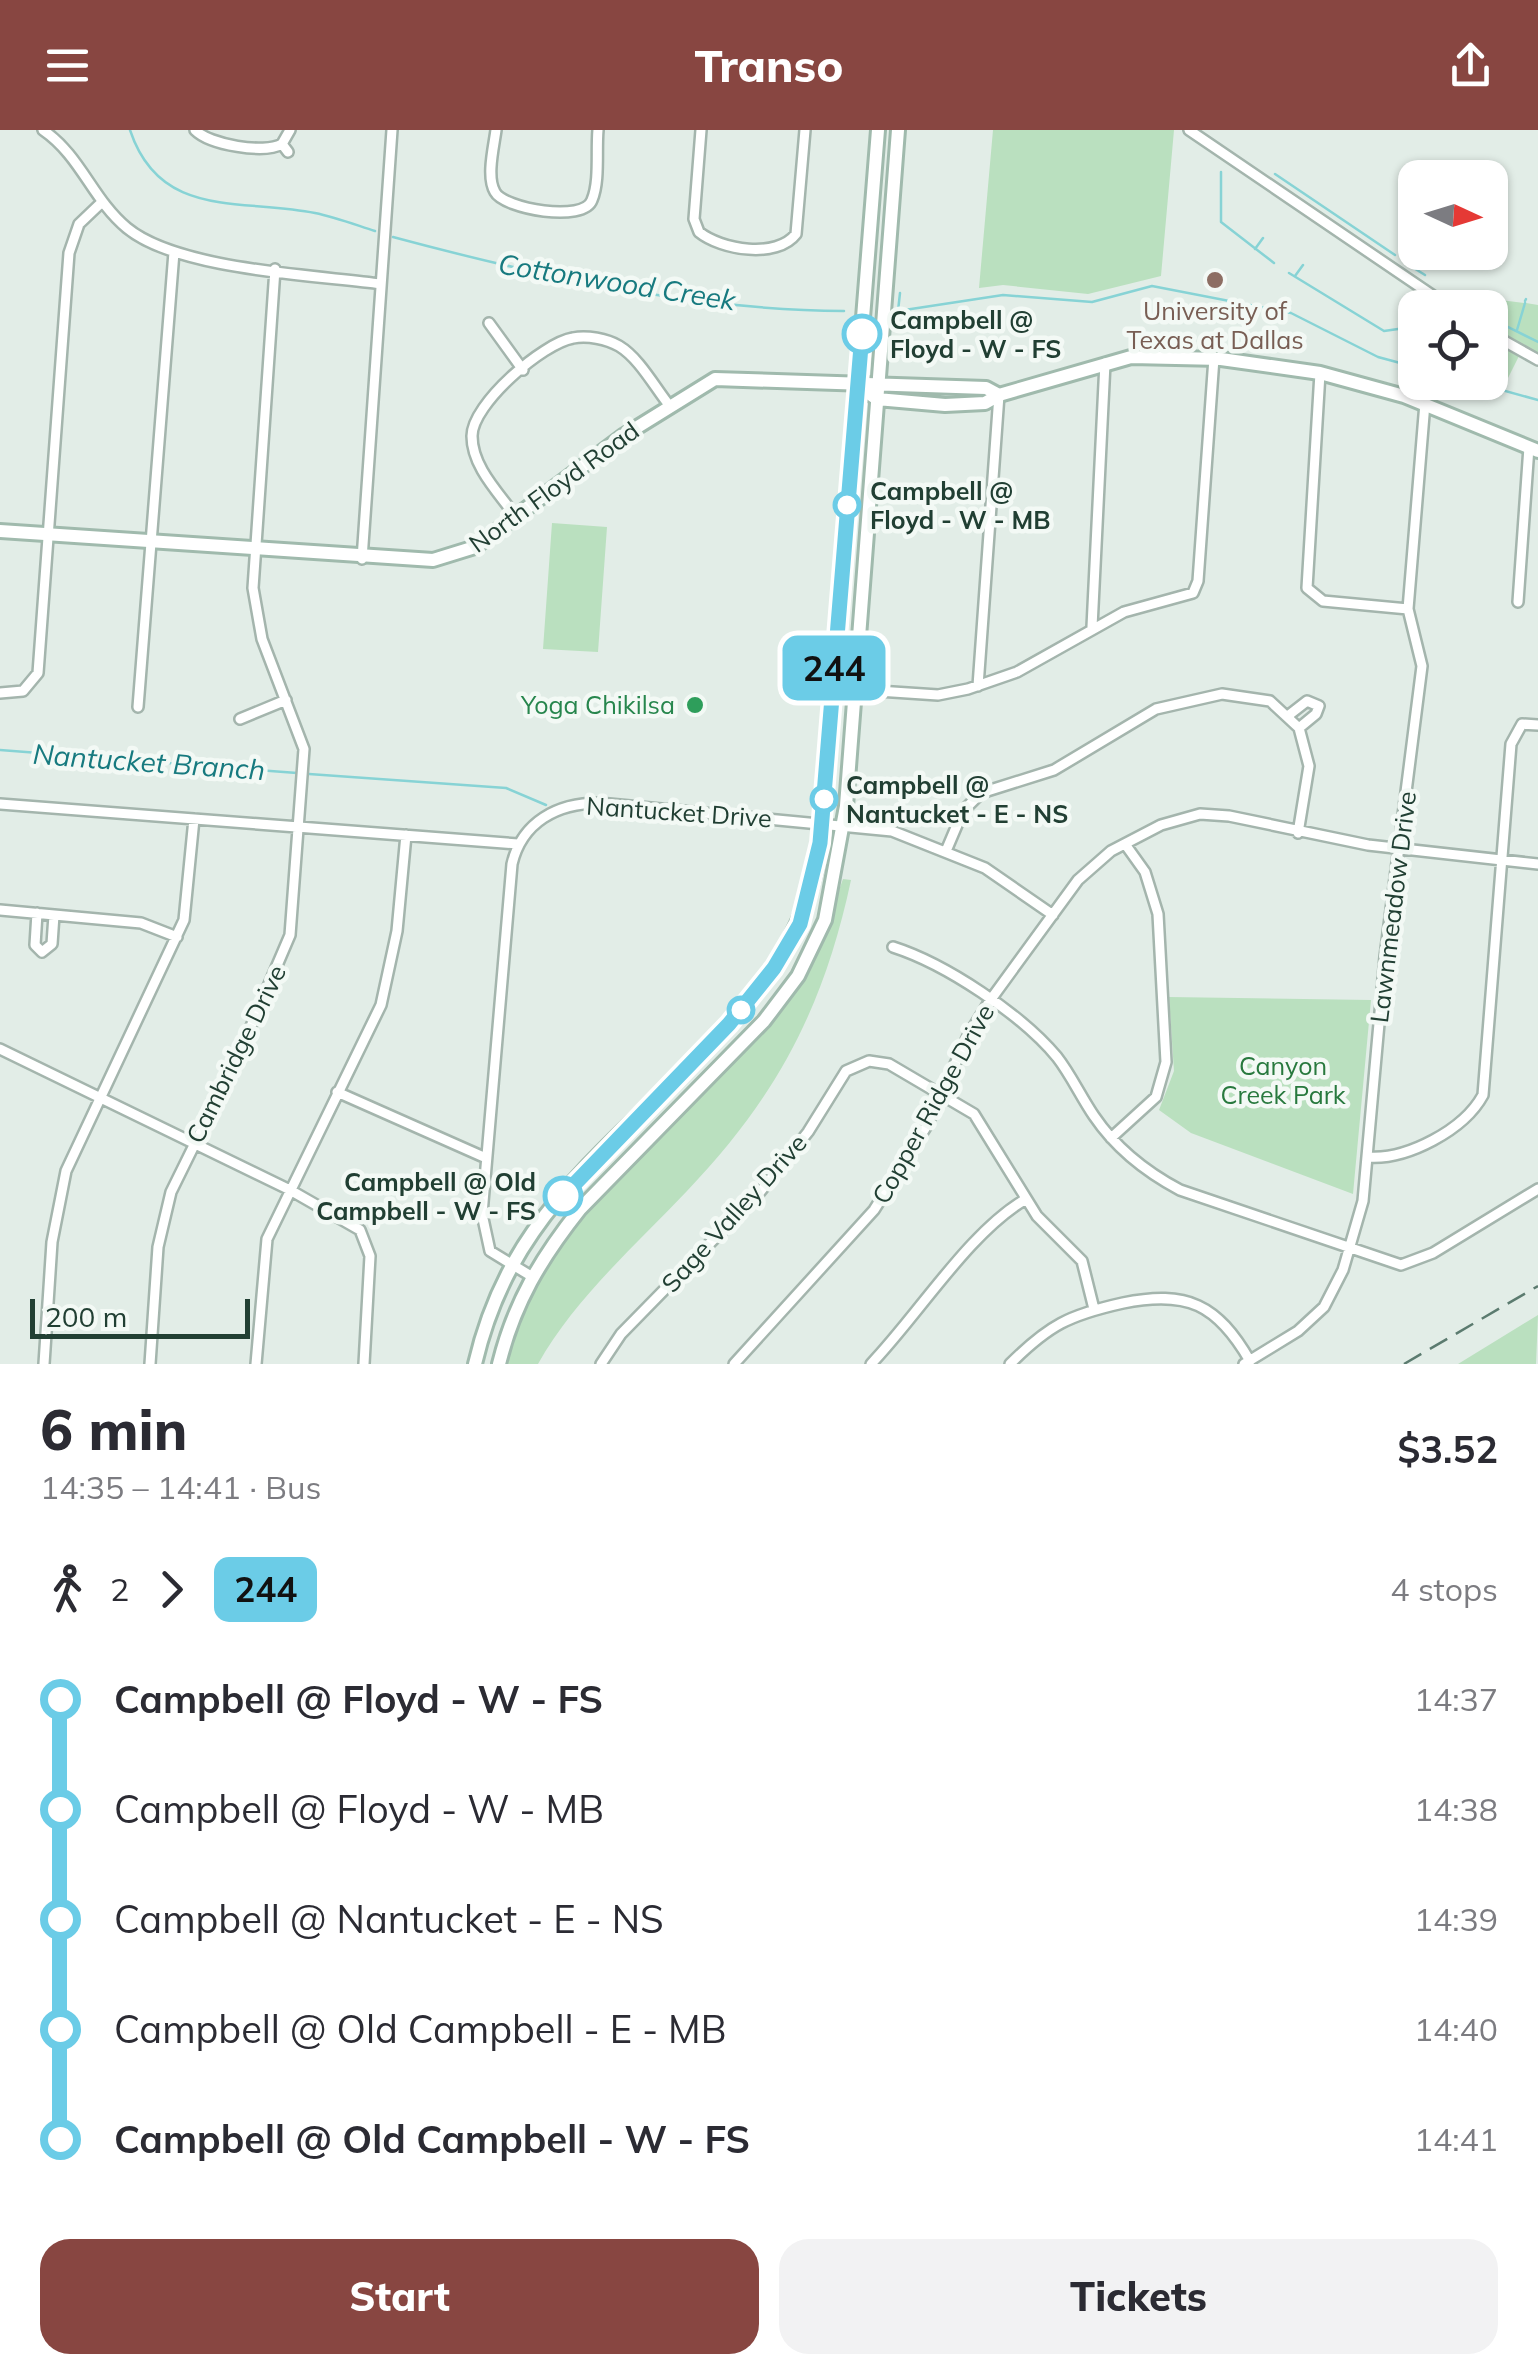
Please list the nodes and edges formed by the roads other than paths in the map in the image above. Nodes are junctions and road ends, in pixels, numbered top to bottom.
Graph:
1 (43, 130) edge
2 (195, 130) edge
3 (290, 130) edge
4 (392, 130) edge
5 (496, 130) edge
6 (598, 130) edge
7 (701, 130) edge
8 (805, 130) edge
9 (878, 130) edge
10 (898, 130) edge
11 (1189, 130) edge
12 (101, 204) junction
13 (174, 252) junction
14 (276, 270) junction
15 (381, 284) junction
16 (1424, 290) edge
17 (490, 322) dead end
18 (1508, 343) edge
19 (1214, 358) junction
20 (1538, 360) edge
21 (1105, 364) junction
22 (523, 370) junction
23 (1320, 373) junction
24 (858, 386) junction
25 (878, 392) junction
26 (998, 395) junction
27 (1425, 403) junction
28 (668, 405) junction
29 (1534, 449) edge
30 (847, 504) junction
31 (868, 505) junction
32 (516, 516) junction
33 (0, 531) edge
34 (48, 536) junction
35 (152, 543) junction
36 (256, 551) junction
37 (362, 558) junction
38 (1518, 602) dead end
39 (1408, 610) junction
40 (1092, 627) junction
41 (978, 686) junction
42 (832, 688) junction
43 (854, 690) junction
44 (0, 693) edge
45 (286, 700) junction
46 (138, 706) dead end
47 (1289, 714) junction
48 (240, 719) dead end
49 (1538, 725) edge
50 (1299, 728) junction
51 (0, 804) edge
52 (194, 819) junction
53 (822, 822) junction
54 (844, 824) junction
55 (300, 828) junction
56 (1298, 833) junction
57 (406, 835) junction
58 (518, 844) junction
59 (1125, 844) junction
60 (1399, 850) junction
61 (946, 852) junction
62 (1502, 860) junction
63 (1538, 864) edge
64 (0, 910) edge
65 (37, 913) junction
66 (1052, 914) junction
67 (54, 915) junction
68 (177, 937) junction
69 (893, 947) dead end
70 (777, 963) junction
71 (798, 975) junction
72 (989, 1002) junction
73 (1, 1052) edge
74 (338, 1092) junction
75 (942, 1095) junction
76 (99, 1097) junction
77 (638, 1118) junction
78 (653, 1135) junction
79 (1112, 1138) junction
80 (193, 1143) junction
81 (1368, 1157) junction
82 (486, 1158) junction
83 (1538, 1189) edge
84 (290, 1190) junction
85 (1026, 1199) junction
86 (1350, 1251) junction
87 (513, 1267) junction
88 (531, 1276) junction
89 (1094, 1309) junction
90 (1247, 1362) edge
91 (44, 1364) edge
92 (150, 1364) edge
93 (256, 1364) edge
94 (364, 1364) edge
95 (475, 1364) edge
96 (499, 1364) edge
97 (601, 1364) edge
98 (734, 1364) edge
99 (871, 1364) edge
100 (1010, 1364) edge

1 - 12 street
2 - 3 street
4 - 15 street
5 - 6 street
7 - 8 street
9 - 24 main road
10 - 25 main road
11 - 16 street
12 - 13 street
12 - 34 street
13 - 14 street
13 - 35 street
14 - 15 street
14 - 36 street, Cambridge Drive
15 - 37 street
17 - 22 street
18 - 20 street
19 - 21 main road, North Floyd Road
19 - 23 main road, North Floyd Road
19 - 40 street
21 - 26 main road, North Floyd Road
21 - 40 street
22 - 28 street
22 - 32 street
23 - 27 main road, North Floyd Road
23 - 39 street
24 - 25 main road, North Floyd Road
24 - 28 main road, North Floyd Road
24 - 30 main road
25 - 26 main road, North Floyd Road
25 - 31 main road
26 - 41 street
27 - 29 main road, North Floyd Road
27 - 39 street, Lawnmeadow Drive
28 - 32 main road, North Floyd Road
29 - 38 street
30 - 31 main road
30 - 42 main road
31 - 43 main road
32 - 37 main road, North Floyd Road
33 - 34 main road, North Floyd Road
34 - 35 main road, North Floyd Road
34 - 44 street
35 - 36 main road, North Floyd Road
35 - 46 street
36 - 37 main road, North Floyd Road
36 - 45 street, Cambridge Drive
39 - 60 street, Lawnmeadow Drive
40 - 41 street
41 - 43 street
42 - 43 street
42 - 53 main road
43 - 54 main road
45 - 48 street
45 - 55 street, Cambridge Drive
47 - 50 street
47 - 50 street
47 - 61 street
49 - 62 street
50 - 56 street
51 - 52 street
52 - 55 street
52 - 68 street
53 - 54 street, Nantucket Drive
53 - 58 street, Nantucket Drive
53 - 70 main road
54 - 61 street, Nantucket Drive
54 - 71 main road
55 - 57 street
55 - 80 street, Cambridge Drive
56 - 59 street, Copper Ridge Drive
56 - 60 street, Copper Ridge Drive
57 - 58 street
57 - 74 street
58 - 82 street
59 - 66 street, Copper Ridge Drive
59 - 79 street
60 - 62 street, Copper Ridge Drive
60 - 81 street, Lawnmeadow Drive
61 - 66 street, Nantucket Drive
62 - 63 street, Copper Ridge Drive
62 - 81 street
64 - 65 street
65 - 67 street
65 - 67 street
66 - 72 street, Copper Ridge Drive
67 - 68 street
68 - 76 street
69 - 72 street
70 - 71 main road
70 - 77 main road
71 - 78 main road
72 - 75 street, Copper Ridge Drive
72 - 79 street
73 - 76 street
74 - 82 street
74 - 84 street
75 - 85 street, Sage Valley Drive
75 - 97 street, Sage Valley Drive
75 - 98 street, Copper Ridge Drive
76 - 80 street
76 - 91 street
77 - 78 main road
77 - 87 main road
78 - 88 main road
79 - 86 street
80 - 84 street
80 - 92 street, Cambridge Drive
81 - 86 street, Lawnmeadow Drive
82 - 87 street
83 - 86 street
84 - 93 street
84 - 94 street
85 - 89 street, Sage Valley Drive
85 - 99 street
86 - 90 street, Lawnmeadow Drive
87 - 88 street
87 - 95 main road
88 - 96 main road
89 - 90 street
89 - 100 street

